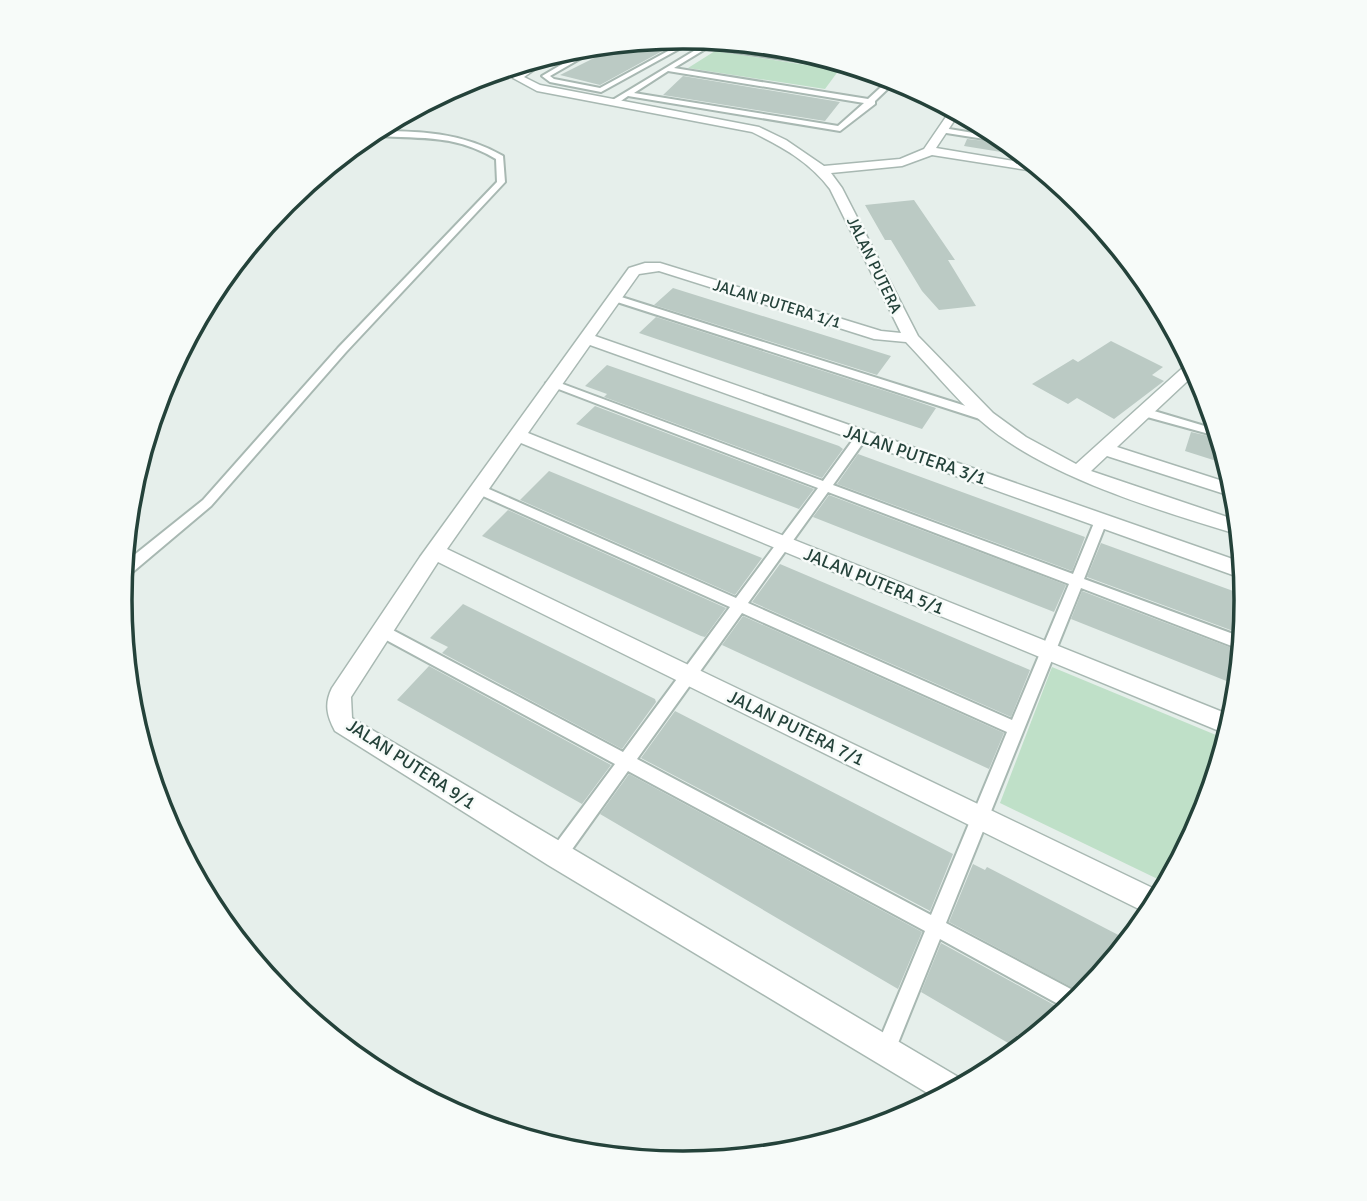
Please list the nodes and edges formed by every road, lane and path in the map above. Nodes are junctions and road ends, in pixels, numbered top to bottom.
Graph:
1 (675, 49) edge
2 (700, 49) edge
3 (572, 61) edge
4 (666, 69) junction
5 (520, 74) edge
6 (886, 88) edge
7 (622, 99) junction
8 (872, 102) junction
9 (950, 118) edge
10 (943, 130) junction
11 (390, 134) edge
12 (981, 136) edge
13 (930, 151) junction
14 (1023, 167) edge
15 (822, 170) junction
16 (645, 267) joint
17 (615, 298) junction
18 (585, 338) junction
19 (911, 338) junction
20 (1188, 378) edge
21 (552, 383) junction
22 (1144, 412) junction
23 (987, 417) junction
24 (1208, 431) edge
25 (516, 435) junction
26 (862, 436) junction
27 (1104, 449) junction
28 (1078, 473) junction
29 (826, 487) junction
30 (1223, 487) edge
31 (478, 489) junction
32 (1101, 521) junction
33 (1229, 524) edge
34 (784, 545) junction
35 (434, 552) junction
36 (133, 563) edge
37 (1234, 568) edge
38 (1077, 581) junction
39 (739, 607) junction
40 (382, 631) junction
41 (1234, 640) edge
42 (1048, 652) junction
43 (689, 675) junction
44 (1221, 722) edge
45 (1016, 729) junction
46 (626, 760) junction
47 (980, 818) junction
48 (557, 856) junction
49 (1147, 899) edge
50 (936, 926) junction
51 (1066, 997) edge
52 (885, 1051) junction
53 (944, 1086) edge

1 - 3 lane
2 - 4 lane
4 - 7 lane
4 - 8 lane
5 - 7 street, JALAN PUTERA
6 - 8 lane
7 - 8 lane
7 - 15 street, JALAN PUTERA
9 - 10 street
10 - 12 lane
10 - 13 street
11 - 36 lane
13 - 14 street
13 - 15 street
15 - 19 street, JALAN PUTERA
16 - 17 street, JALAN PUTERA 9/1
16 - 19 street, JALAN PUTERA 1/1
17 - 18 street, JALAN PUTERA 9/1
17 - 23 lane
18 - 21 street, JALAN PUTERA 9/1
18 - 26 street, JALAN PUTERA 3/1
19 - 23 street, JALAN PUTERA
20 - 22 street
21 - 25 street, JALAN PUTERA 9/1
21 - 29 lane
22 - 24 lane
22 - 27 street
23 - 28 street, JALAN PUTERA
25 - 31 street, JALAN PUTERA 9/1
25 - 34 street, JALAN PUTERA 5/1
26 - 29 lane
26 - 32 street, JALAN PUTERA 3/1
27 - 28 street
27 - 30 street
28 - 33 street, JALAN PUTERA
29 - 34 lane
29 - 38 lane
31 - 35 street, JALAN PUTERA 9/1
31 - 39 lane
32 - 37 street, JALAN PUTERA 3/1
32 - 38 lane
34 - 39 lane
34 - 42 street, JALAN PUTERA 5/1
35 - 40 street, JALAN PUTERA 9/1
35 - 43 street, JALAN PUTERA 7/1
38 - 41 lane
38 - 42 lane
39 - 43 lane
39 - 45 lane
40 - 46 lane
40 - 48 street, JALAN PUTERA 9/1
42 - 44 street, JALAN PUTERA 5/1
42 - 45 lane
43 - 46 lane
43 - 47 street, JALAN PUTERA 7/1
45 - 47 lane
46 - 48 lane
46 - 50 lane
47 - 49 street, JALAN PUTERA 7/1
47 - 50 lane
48 - 52 street, JALAN PUTERA 9/1
50 - 51 lane
50 - 52 lane
52 - 53 street, JALAN PUTERA 9/1

